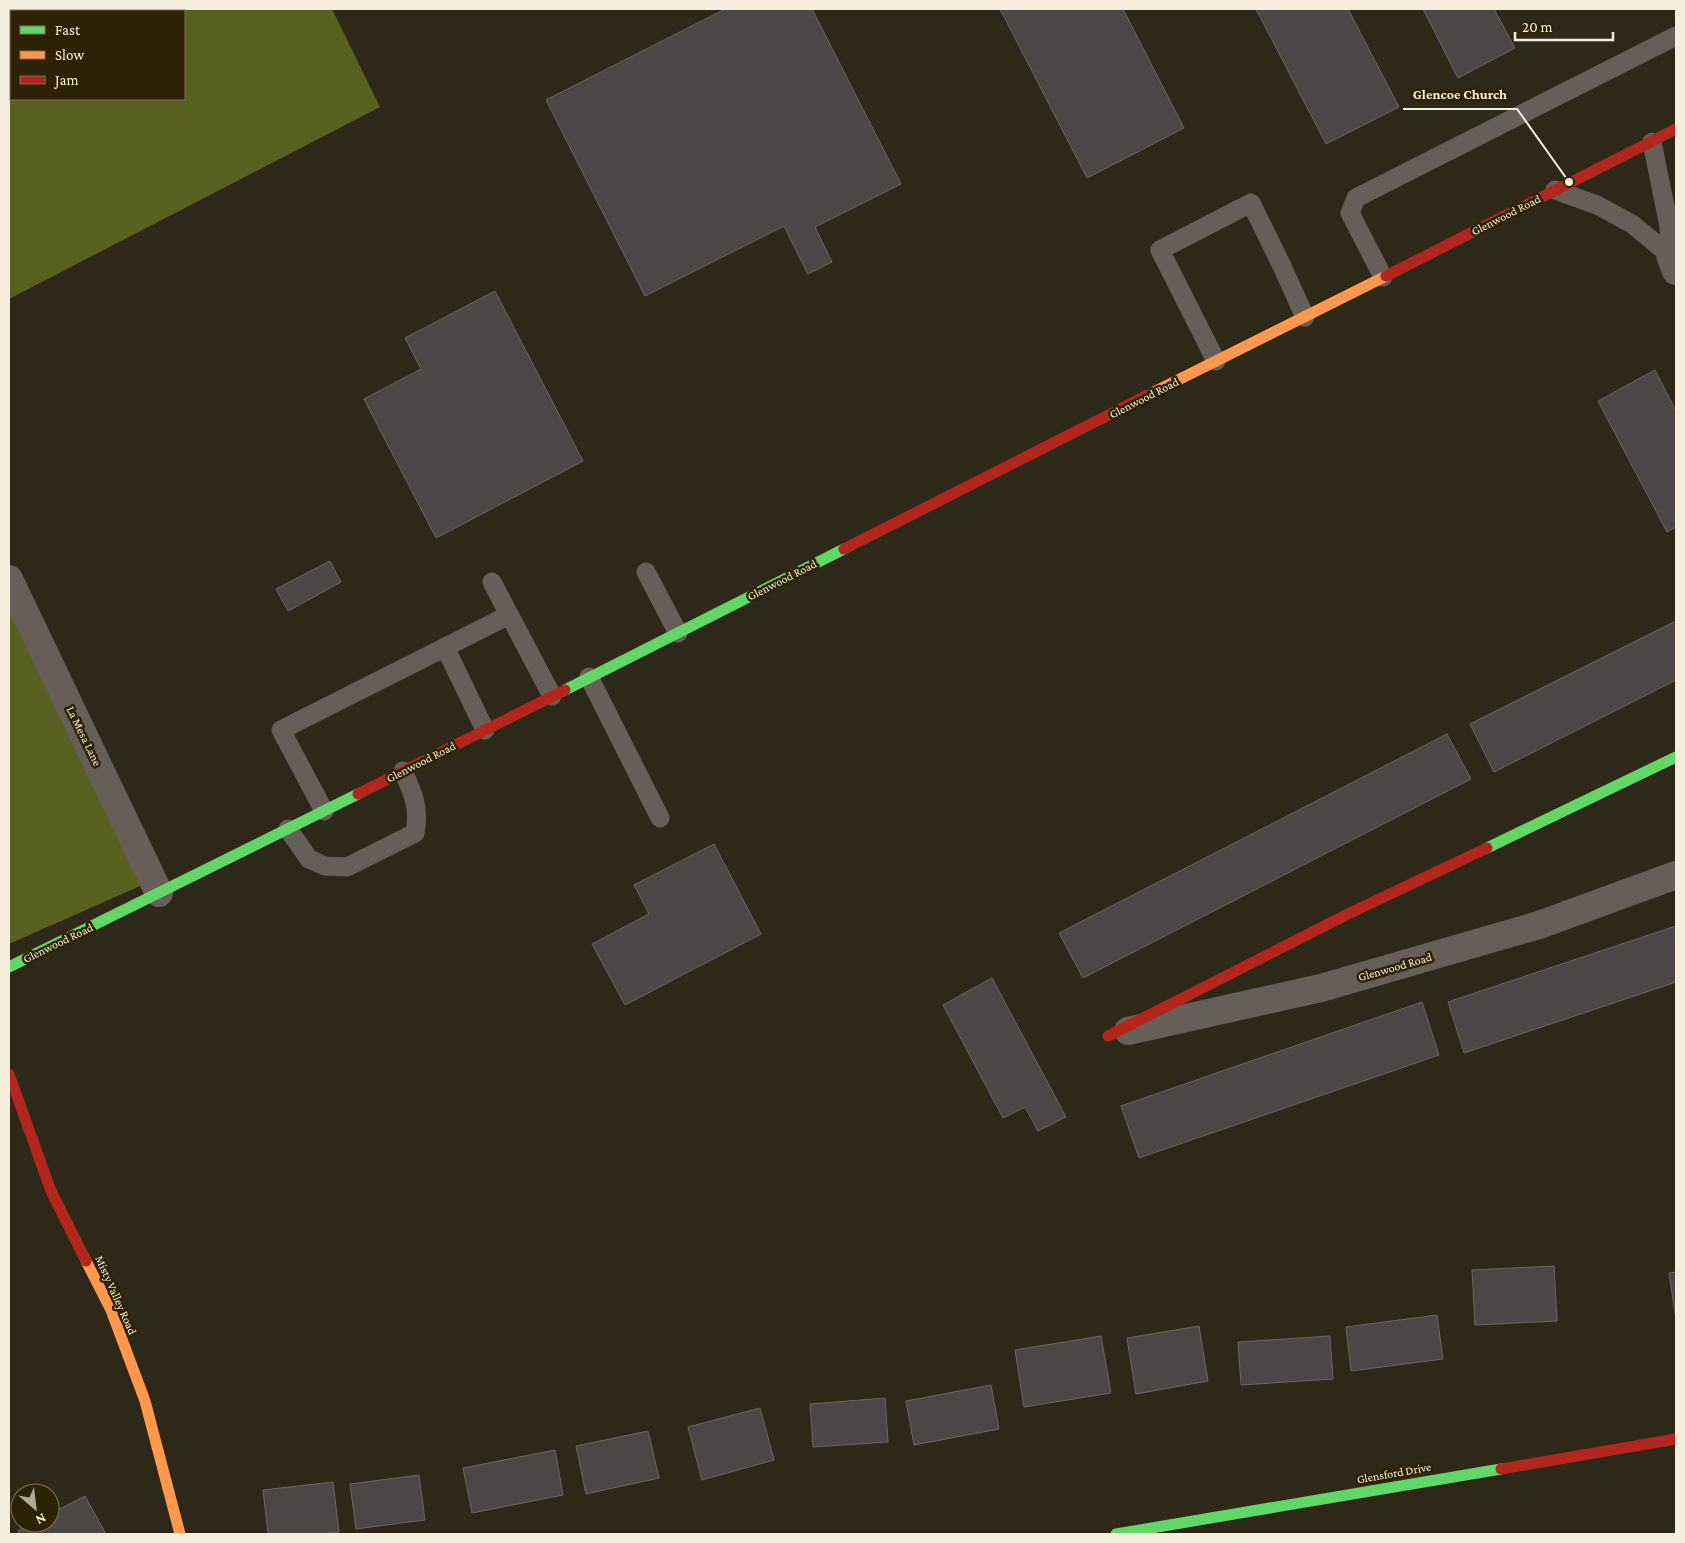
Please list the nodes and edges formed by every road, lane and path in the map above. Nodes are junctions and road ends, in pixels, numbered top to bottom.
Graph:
1 (1676, 36) edge
2 (1676, 129) edge
3 (1652, 142) junction
4 (1555, 190) junction
5 (1673, 263) edge
6 (1383, 277) junction
7 (1305, 317) junction
8 (1216, 361) junction
9 (646, 572) dead end
10 (9, 579) edge
11 (492, 582) dead end
12 (508, 615) junction
13 (678, 633) junction
14 (445, 647) junction
15 (589, 677) junction
16 (552, 696) junction
17 (485, 730) junction
18 (1676, 757) edge
19 (403, 771) junction
20 (324, 811) junction
21 (660, 818) dead end
22 (288, 829) junction
23 (1676, 875) edge
24 (158, 893) junction
25 (9, 967) edge
26 (1108, 1036) joint
27 (9, 1074) edge
28 (1676, 1439) edge
29 (180, 1534) edge
30 (1116, 1534) edge

1 - 6 lane
2 - 3 main road, Glenwood Road
3 - 4 main road, Glenwood Road
3 - 5 lane, Glenwood Road
4 - 5 lane, Glenwood Road
4 - 6 main road, Glenwood Road
6 - 7 main road, Glenwood Road
7 - 8 main road, Glenwood Road
7 - 8 lane
8 - 13 main road, Glenwood Road
9 - 13 lane
10 - 24 street, La Mesa Lane
11 - 12 lane
12 - 14 lane
12 - 16 lane
13 - 15 main road, Glenwood Road
14 - 17 lane
14 - 20 lane
15 - 16 main road, Glenwood Road
15 - 21 lane
16 - 17 main road, Glenwood Road
17 - 19 main road, Glenwood Road
18 - 26 main road
19 - 20 main road, Glenwood Road
19 - 22 lane
20 - 22 main road, Glenwood Road
22 - 24 main road, Glenwood Road
23 - 26 street, Glenwood Road
24 - 25 main road, Glenwood Road
27 - 29 main road, Misty Valley Road
28 - 30 main road, Glensford Drive

